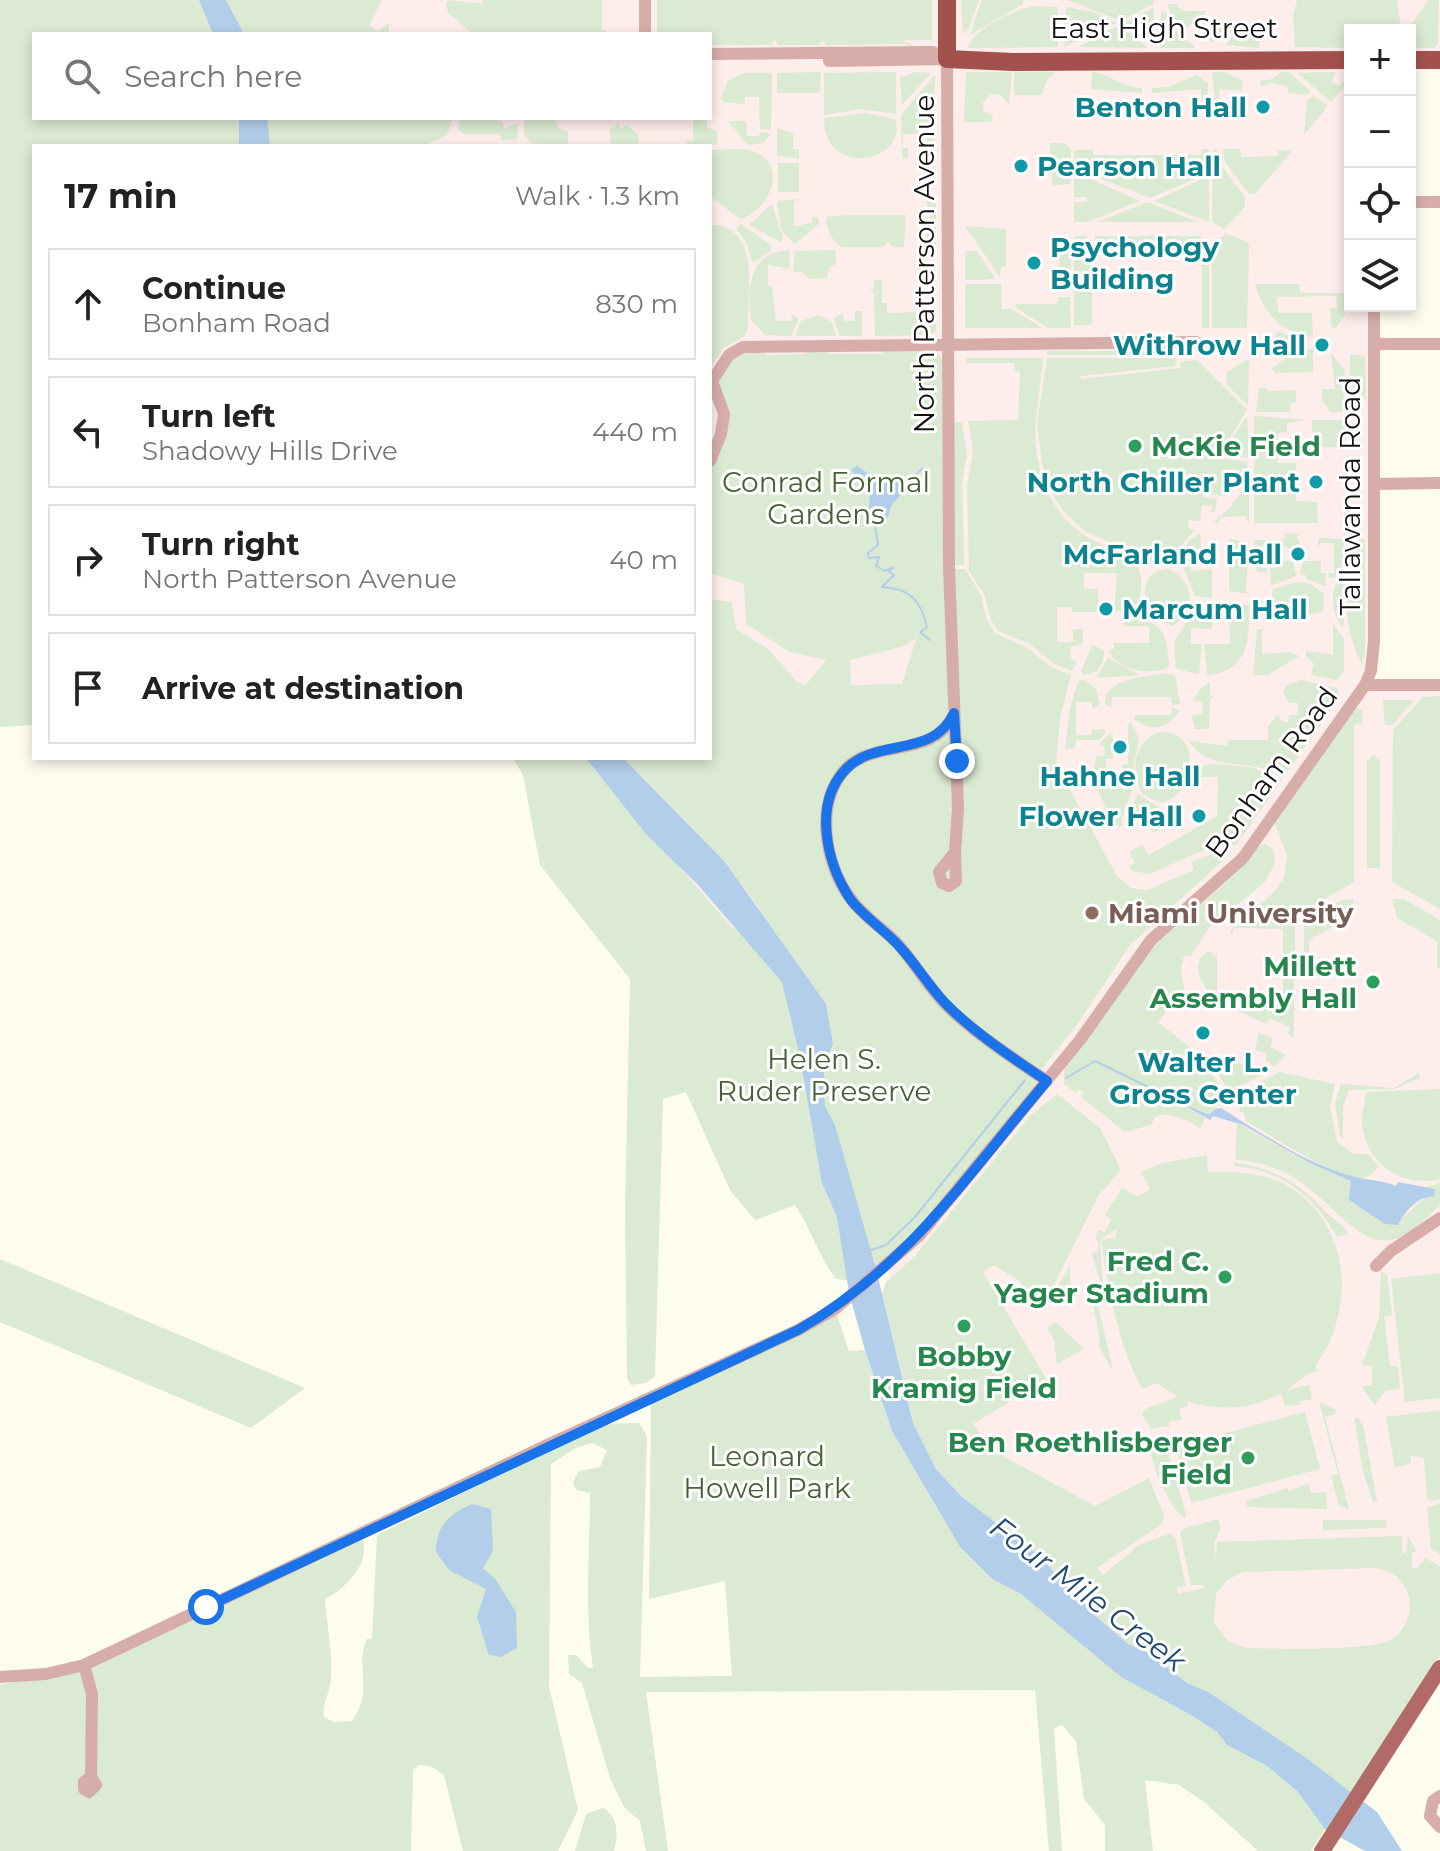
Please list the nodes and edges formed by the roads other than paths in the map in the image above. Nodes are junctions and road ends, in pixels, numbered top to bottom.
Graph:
1 (645, 0) edge
2 (947, 0) edge
3 (645, 32) edge
4 (712, 54) edge
5 (947, 59) junction
6 (1341, 60) edge
7 (1416, 60) edge
8 (1440, 60) edge
9 (712, 61) edge
10 (1416, 202) edge
11 (1440, 202) edge
12 (1374, 312) edge
13 (1196, 342) dead end
14 (948, 343) junction
15 (1374, 344) junction
16 (1440, 344) edge
17 (712, 380) edge
18 (712, 384) edge
19 (712, 456) edge
20 (1440, 483) edge
21 (1374, 484) junction
22 (1365, 685) junction
23 (1440, 685) edge
24 (954, 713) junction
25 (955, 852) dead end
26 (1047, 1081) junction
27 (1440, 1218) edge
28 (1376, 1266) dead end
29 (84, 1665) junction
30 (1440, 1668) edge
31 (0, 1677) edge
32 (91, 1777) dead end
33 (1440, 1796) edge
34 (1440, 1827) edge
35 (1324, 1848) edge

1 - 3 street
2 - 5 highway
4 - 5 street, East High Street
5 - 6 highway, East High Street
5 - 9 street, East High Street
5 - 14 street, North Patterson Avenue
7 - 8 highway
10 - 11 street
12 - 15 street, Tallawanda Road
13 - 14 street
14 - 17 street
14 - 24 street, North Patterson Avenue
15 - 16 street
15 - 21 street, Tallawanda Road
18 - 19 street
20 - 21 street
21 - 22 street, Tallawanda Road
22 - 23 street
22 - 26 street, Bonham Road
24 - 25 street, North Patterson Avenue
24 - 26 street
26 - 29 street, Bonham Road
27 - 28 street
29 - 31 street, Bonham Road
29 - 32 street
30 - 35 main road
33 - 34 street

